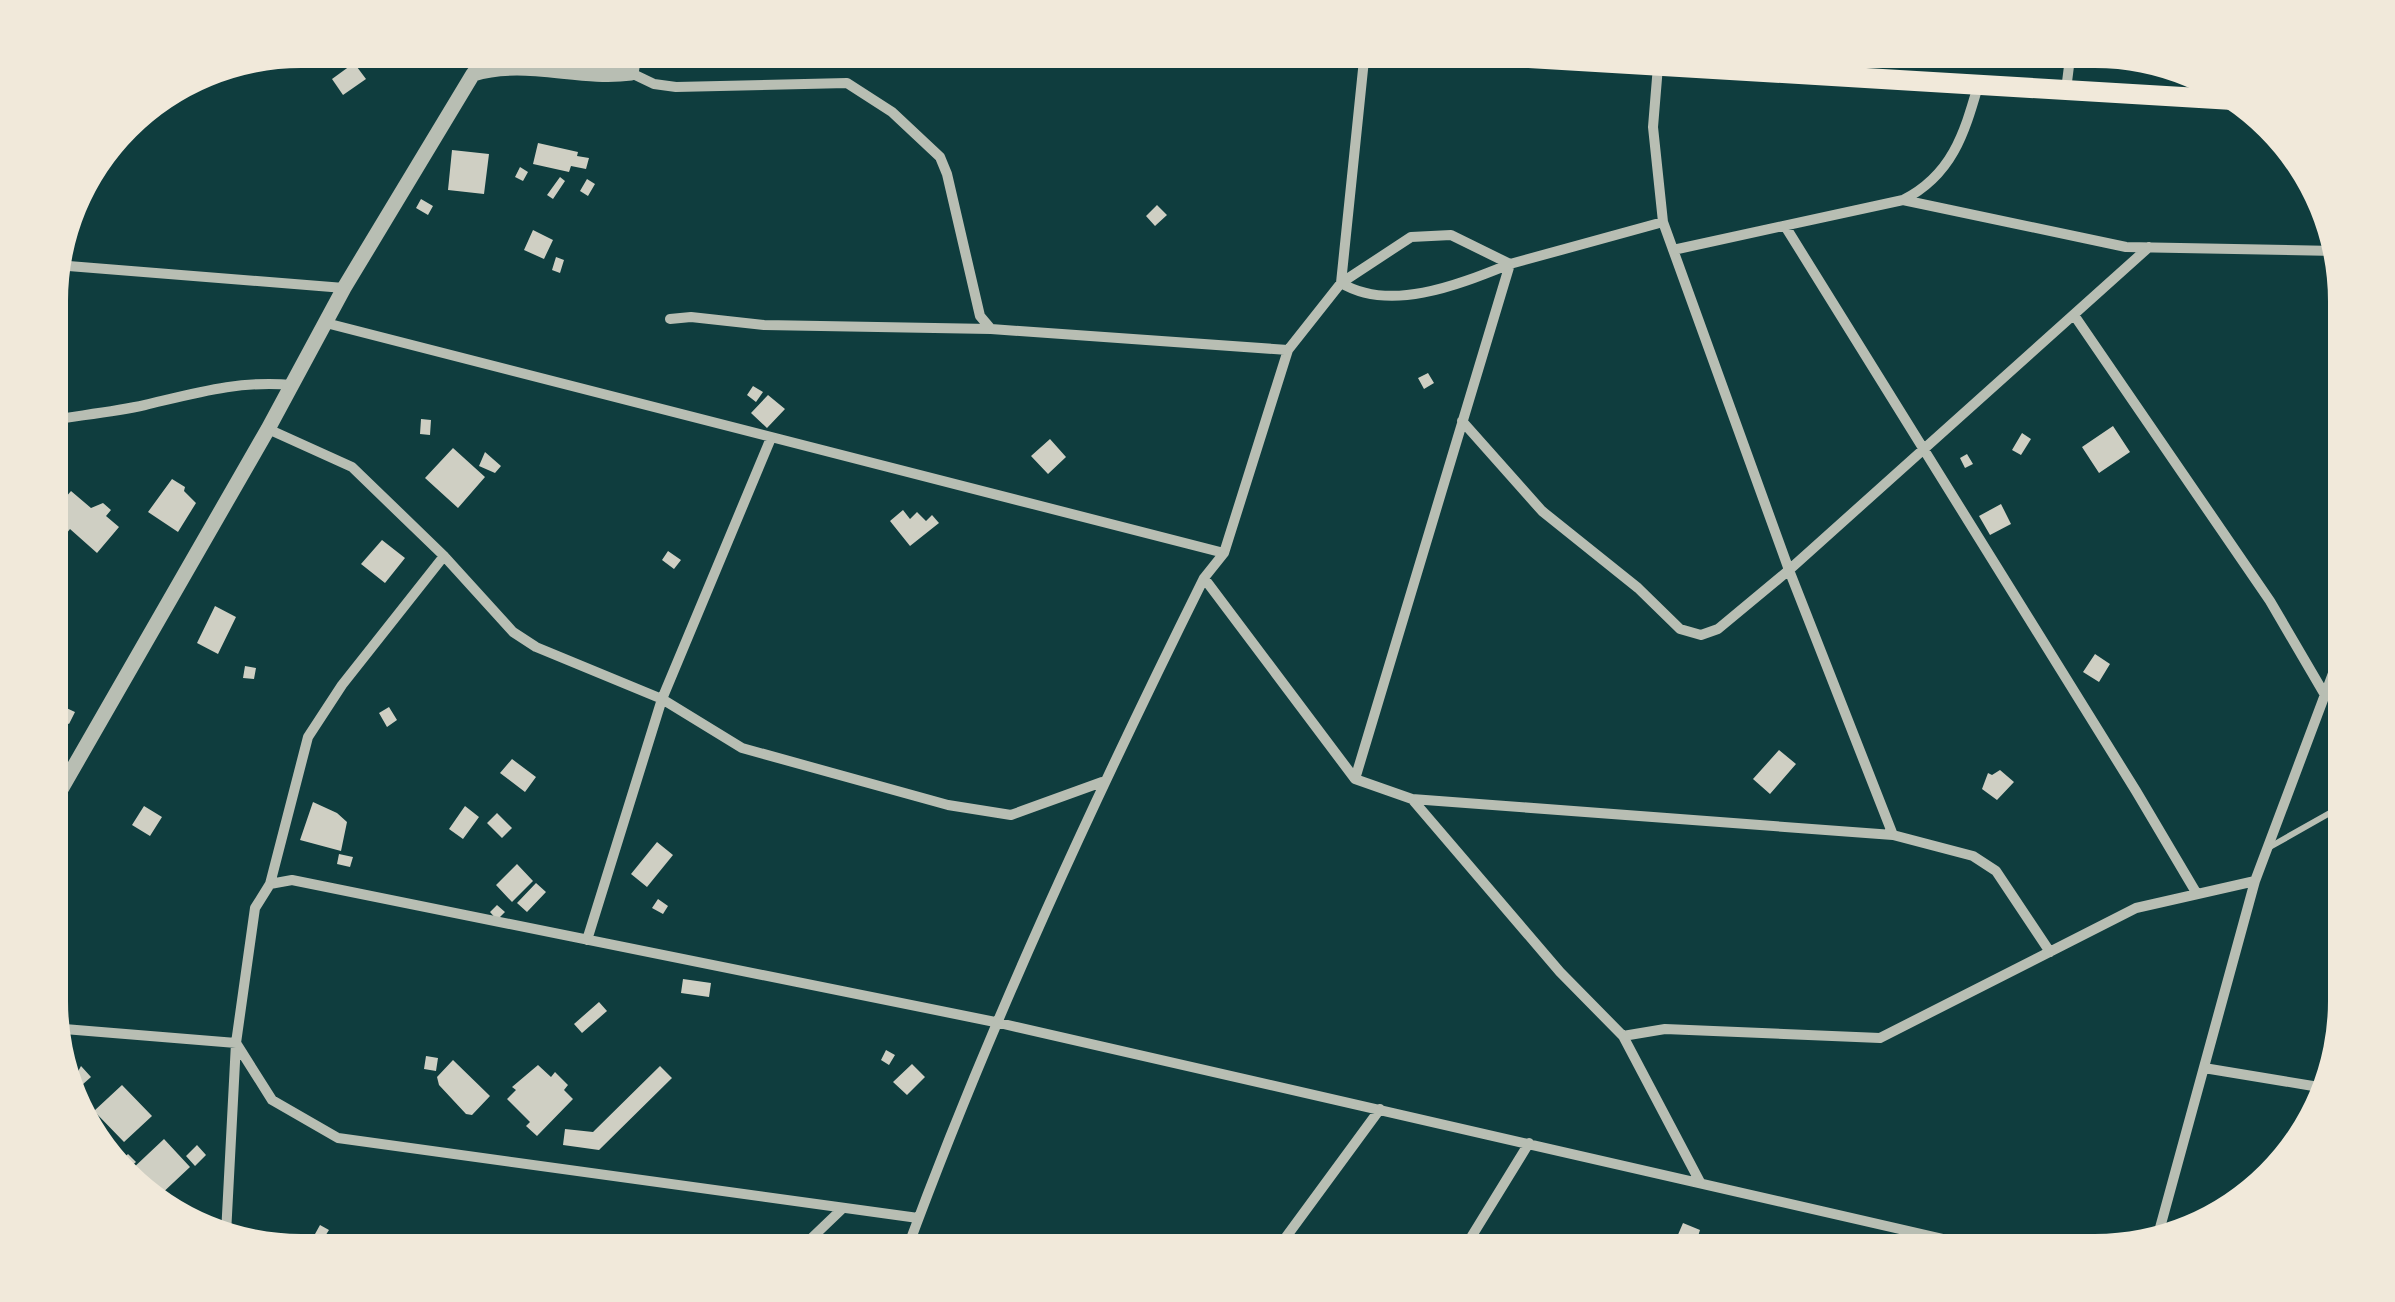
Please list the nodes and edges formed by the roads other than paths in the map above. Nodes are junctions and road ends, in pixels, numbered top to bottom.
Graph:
1 (633, 67) edge
2 (1363, 67) edge
3 (1658, 67) edge
4 (1676, 67) edge
5 (2068, 67) edge
6 (632, 74) junction
7 (1978, 84) junction
8 (2066, 90) junction
9 (2209, 99) edge
10 (1903, 200) junction
11 (1663, 222) junction
12 (1785, 226) junction
13 (2149, 247) junction
14 (1673, 250) junction
15 (2322, 251) edge
16 (1510, 264) junction
17 (70, 266) edge
18 (1341, 284) junction
19 (344, 288) junction
20 (2074, 315) junction
21 (670, 319) dead end
22 (326, 323) junction
23 (991, 329) junction
24 (1288, 350) junction
25 (292, 385) junction
26 (68, 417) edge
27 (1462, 421) junction
28 (268, 430) junction
29 (771, 438) junction
30 (1923, 452) junction
31 (1224, 553) junction
32 (444, 556) junction
33 (1789, 570) junction
34 (1204, 578) junction
35 (2328, 687) edge
36 (2325, 695) junction
37 (662, 699) junction
38 (68, 777) edge
39 (1355, 779) junction
40 (1102, 782) junction
41 (1412, 799) junction
42 (2328, 814) edge
43 (1892, 835) junction
44 (2268, 848) junction
45 (2255, 880) junction
46 (270, 884) junction
47 (2196, 894) junction
48 (588, 940) junction
49 (2050, 952) junction
50 (995, 1022) junction
51 (69, 1029) edge
52 (1623, 1036) junction
53 (236, 1043) junction
54 (2204, 1068) junction
55 (2312, 1086) edge
56 (1380, 1109) junction
57 (1529, 1143) junction
58 (1700, 1182) junction
59 (843, 1208) junction
60 (918, 1218) junction
61 (227, 1222) edge
62 (2161, 1224) edge
63 (816, 1234) edge
64 (912, 1234) edge
65 (1288, 1234) edge
66 (1473, 1234) edge
67 (1923, 1234) edge

1 - 6 street
2 - 18 street
3 - 11 street
4 - 7 highway
5 - 8 street
6 - 19 street
6 - 23 street
7 - 8 highway
7 - 10 street
8 - 9 highway
10 - 12 street
10 - 13 street
11 - 14 street
11 - 16 street
12 - 14 street
12 - 30 street
13 - 15 street
13 - 20 street
14 - 33 street
16 - 18 street
16 - 18 street
16 - 27 street
17 - 19 street
18 - 24 street
19 - 22 street
20 - 30 street
20 - 36 street
21 - 23 street
22 - 25 street
22 - 29 street
23 - 24 street
24 - 31 street
25 - 26 street
25 - 28 street
27 - 33 street
27 - 39 street
28 - 32 street
28 - 38 street
29 - 31 street
29 - 37 street
30 - 33 street
30 - 47 street
31 - 34 street
32 - 37 street
32 - 46 street
33 - 43 street
34 - 39 street
34 - 40 street
35 - 36 street
36 - 44 street
37 - 40 street
37 - 48 street
39 - 41 street
40 - 50 street
41 - 43 street
41 - 52 street
42 - 44 lane
43 - 49 street
44 - 45 street
45 - 47 street
45 - 54 street
46 - 48 street
46 - 53 street
47 - 49 street
48 - 50 street
49 - 52 street
50 - 56 street
50 - 60 street
51 - 53 street
52 - 58 street
53 - 59 street
53 - 61 street
54 - 55 street
54 - 62 street
56 - 57 street
56 - 65 street
57 - 58 street
57 - 66 street
58 - 67 street
59 - 60 street
59 - 63 street
60 - 64 street

